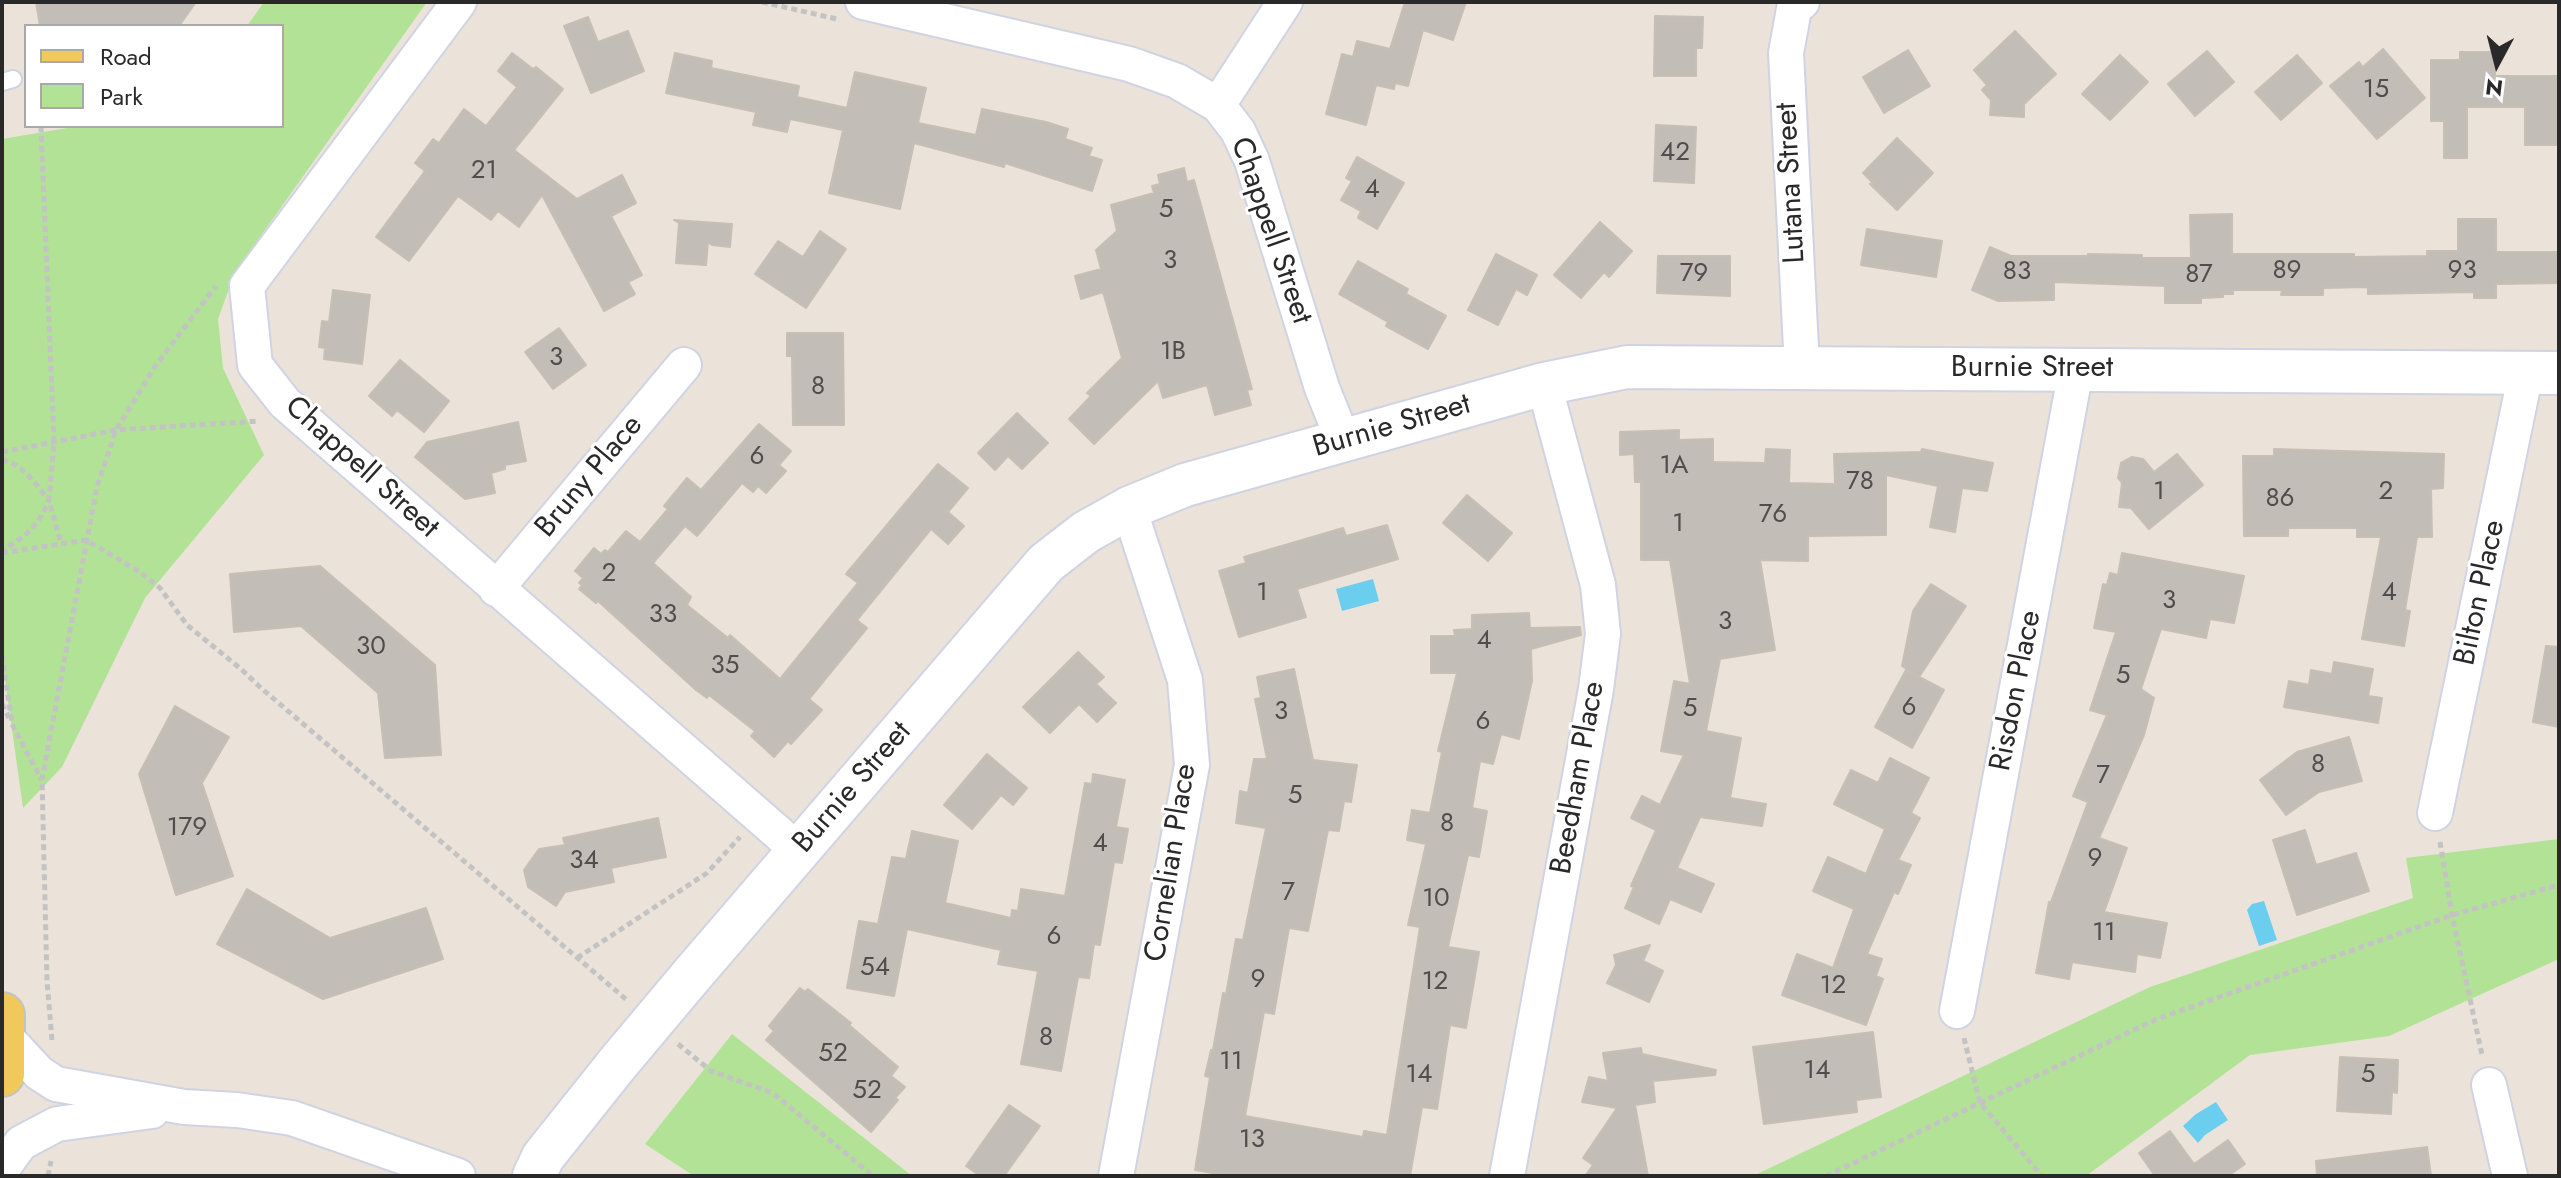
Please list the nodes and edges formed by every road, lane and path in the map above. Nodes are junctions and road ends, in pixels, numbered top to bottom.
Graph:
1 (459, 2) edge
2 (762, 2) edge
3 (1285, 2) edge
4 (1802, 2) edge
5 (903, 6) edge
6 (851, 11) edge
7 (1218, 105) junction
8 (41, 128) edge
9 (684, 365) dead end
10 (1802, 368) junction
11 (2076, 370) junction
12 (2543, 372) edge
13 (1544, 384) junction
14 (262, 421) dead end
15 (1343, 440) junction
16 (54, 442) junction
17 (2, 452) edge
18 (2, 460) edge
19 (49, 500) junction
20 (1129, 508) junction
21 (86, 540) junction
22 (61, 544) junction
23 (2, 552) edge
24 (496, 589) junction
25 (2, 655) edge
26 (2, 704) edge
27 (12, 724) junction
28 (42, 779) junction
29 (2435, 813) joint
30 (743, 833) dead end
31 (799, 851) junction
32 (2559, 885) edge
33 (2452, 915) junction
34 (577, 958) junction
35 (630, 1003) dead end
36 (1957, 1011) joint
37 (2, 1015) edge
38 (2, 1033) edge
39 (676, 1042) dead end
40 (2, 1074) edge
41 (56, 1084) junction
42 (2489, 1085) joint
43 (1980, 1103) junction
44 (184, 1107) junction
45 (57, 1124) junction
46 (2, 1169) edge
47 (48, 1176) edge
48 (458, 1176) edge
49 (534, 1176) edge
50 (873, 1176) edge
51 (1116, 1176) edge
52 (1507, 1176) edge
53 (1826, 1176) edge
54 (2042, 1176) edge
55 (2510, 1176) edge

1 - 24 street, Chappell Street
2 - 6 path
3 - 7 street
4 - 10 street, Lutana Street
5 - 6 street, Chappell Street
5 - 7 street, Chappell Street
7 - 15 street, Chappell Street
8 - 16 path
9 - 24 street, Bruny Place
10 - 11 street, Burnie Street
10 - 13 street, Burnie Street
11 - 12 street, Burnie Street
11 - 36 street, Risdon Place
12 - 29 street, Bilton Place
13 - 15 street, Burnie Street
13 - 52 street, Beedham Place
14 - 16 path
15 - 20 street, Burnie Street
16 - 17 path
16 - 19 path
18 - 19 path
19 - 22 path
19 - 23 path
20 - 31 street, Burnie Street
20 - 51 street, Cornelian Place
21 - 22 path
21 - 28 path
21 - 34 path
22 - 23 path
24 - 31 street, Chappell Street
25 - 27 path
26 - 27 path
27 - 28 path
28 - 41 path
29 - 33 path
30 - 34 path
31 - 49 street, Burnie Street, bridge
32 - 33 path
33 - 42 path
33 - 43 path
34 - 35 path
36 - 43 path
37 - 38 main road
38 - 40 main road
38 - 41 street
39 - 50 path
41 - 44 street
42 - 55 street
43 - 53 path
43 - 54 path
44 - 45 street
44 - 48 street
45 - 46 street
45 - 47 path

